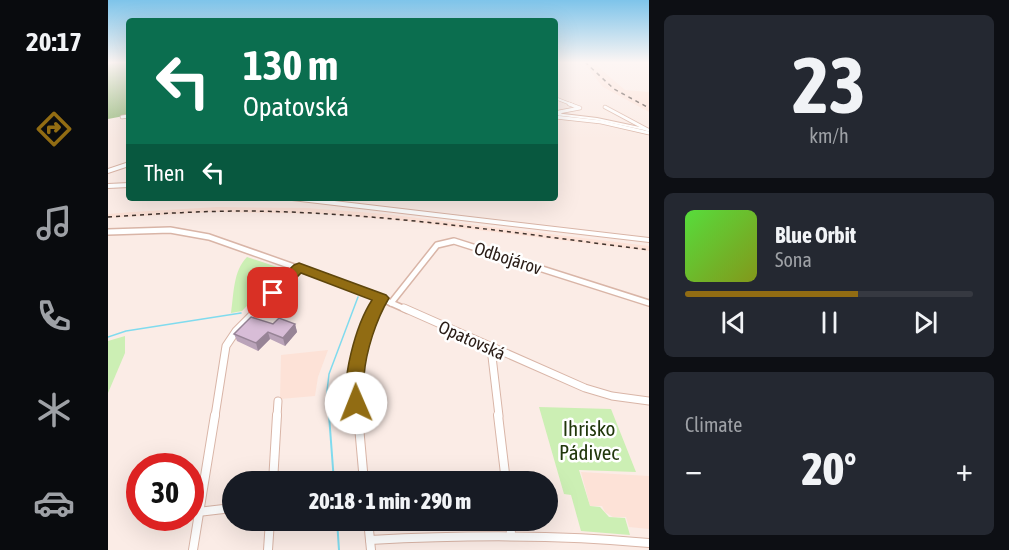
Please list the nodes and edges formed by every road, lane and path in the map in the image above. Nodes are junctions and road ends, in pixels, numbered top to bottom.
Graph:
1 (558, 99) edge
2 (605, 107) dead end
3 (558, 114) edge
4 (558, 115) edge
5 (126, 116) edge
6 (122, 117) dead end
7 (649, 131) edge
8 (126, 165) edge
9 (108, 171) edge
10 (108, 186) edge
11 (126, 186) edge
12 (318, 201) edge
13 (108, 232) edge
14 (649, 240) edge
15 (299, 268) junction
16 (381, 298) junction
17 (392, 303) junction
18 (649, 303) edge
19 (491, 348) junction
20 (278, 401) dead end
21 (649, 401) edge
22 (274, 471) edge
23 (363, 471) edge
24 (505, 471) edge
25 (204, 476) edge
26 (222, 509) edge
27 (204, 511) edge
28 (196, 531) edge
29 (269, 531) edge
30 (511, 531) edge
31 (511, 534) junction
32 (649, 543) edge
33 (370, 545) edge
34 (193, 550) edge
35 (268, 550) edge

1 - 3 street
2 - 7 street
4 - 7 street
5 - 6 street
8 - 9 street
10 - 11 main road
12 - 14 main road
13 - 15 street, Opatovská
15 - 16 street, Opatovská
15 - 25 street
16 - 17 street, Opatovská
16 - 23 street
17 - 18 street, Odbojárov
17 - 19 street, Opatovská
19 - 21 street, Opatovská
19 - 24 street
20 - 22 street
26 - 27 street
28 - 34 street
29 - 35 street
30 - 31 street
31 - 32 street
31 - 33 street

